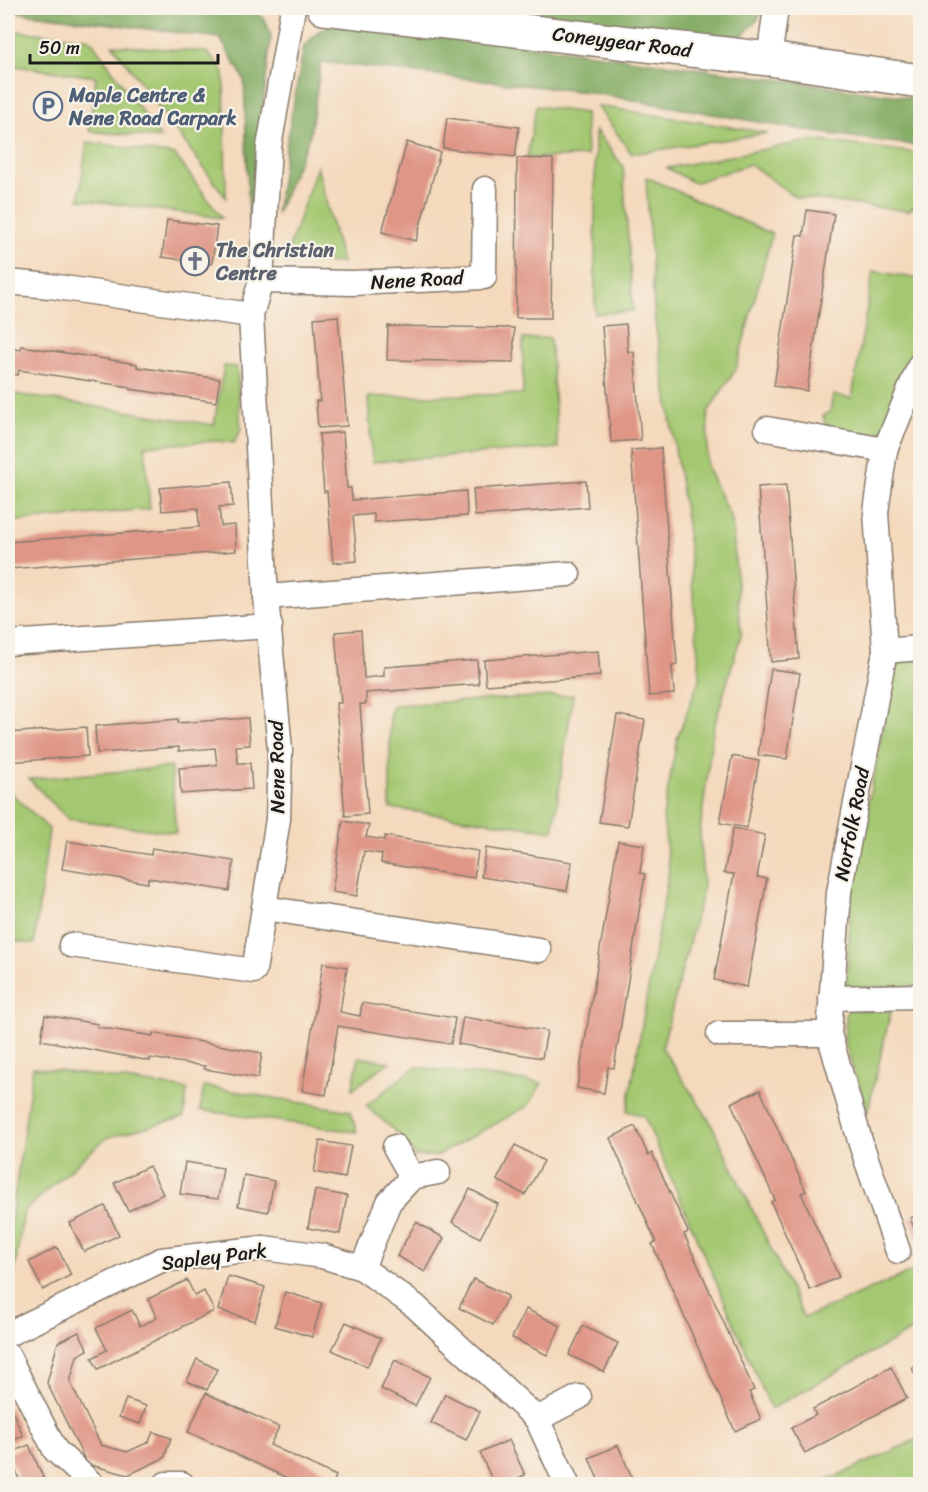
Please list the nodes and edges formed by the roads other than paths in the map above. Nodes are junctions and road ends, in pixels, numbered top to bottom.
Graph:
1 (293, 8) edge
2 (324, 8) edge
3 (776, 8) edge
4 (770, 59) junction
5 (921, 81) edge
6 (485, 189) dead end
7 (261, 281) junction
8 (8, 282) edge
9 (251, 315) junction
10 (921, 365) edge
11 (767, 429) dead end
12 (885, 450) junction
13 (568, 574) dead end
14 (267, 597) junction
15 (270, 626) junction
16 (8, 643) edge
17 (921, 648) edge
18 (885, 651) junction
19 (264, 908) junction
20 (71, 945) dead end
21 (539, 950) dead end
22 (921, 996) edge
23 (831, 998) junction
24 (719, 1034) dead end
25 (829, 1034) junction
26 (395, 1147) dead end
27 (438, 1172) dead end
28 (412, 1177) junction
29 (898, 1251) dead end
30 (362, 1268) junction
31 (8, 1334) edge
32 (8, 1356) edge
33 (579, 1397) dead end
34 (537, 1419) junction
35 (92, 1485) edge
36 (166, 1485) edge
37 (182, 1485) edge
38 (567, 1485) edge

1 - 7 street, Nene Road
2 - 4 street, Coneygear Road
3 - 4 street
4 - 5 street, Coneygear Road
6 - 7 street, Nene Road
7 - 9 street, Nene Road
8 - 9 street
9 - 14 street, Nene Road
10 - 12 street, Norfolk Road
11 - 12 street
12 - 18 street, Norfolk Road
13 - 14 street
14 - 15 street, Nene Road
15 - 16 street
15 - 19 street, Nene Road
17 - 18 street
18 - 23 street, Norfolk Road
19 - 20 street, Nene Road
19 - 21 street
22 - 23 street
23 - 25 street, Norfolk Road
24 - 25 street
25 - 29 street, Norfolk Road
26 - 28 street
27 - 28 street
28 - 30 street
30 - 31 street, Sapley Park
30 - 34 street, Sapley Park
32 - 35 street
33 - 34 street
34 - 38 street, Sapley Park
36 - 37 street

